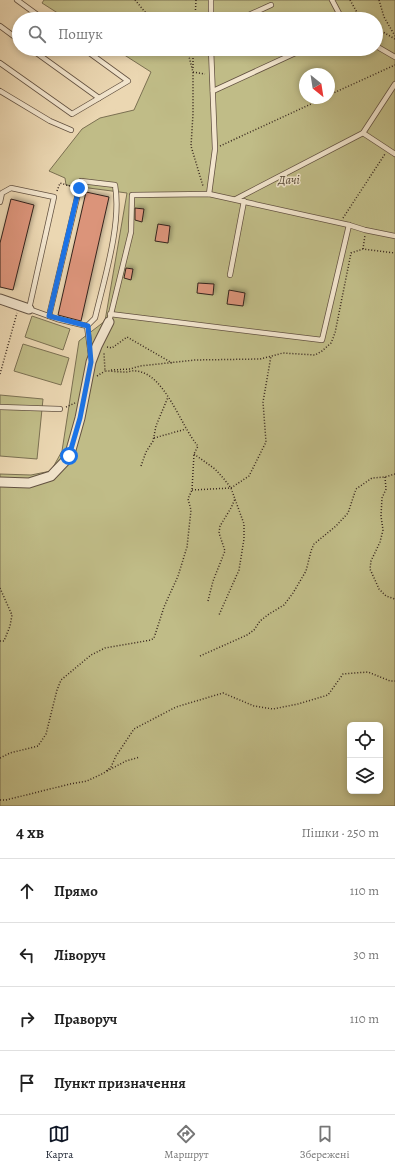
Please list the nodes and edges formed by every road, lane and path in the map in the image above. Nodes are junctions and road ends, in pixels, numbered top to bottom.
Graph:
1 (16, 0) edge
2 (134, 0) edge
3 (196, 0) edge
4 (211, 0) edge
5 (332, 0) edge
6 (350, 0) edge
7 (379, 0) edge
8 (271, 5) dead end
9 (33, 12) edge
10 (145, 12) edge
11 (195, 12) edge
12 (211, 12) edge
13 (256, 12) edge
14 (338, 12) edge
15 (357, 12) edge
16 (383, 12) edge
17 (383, 14) edge
18 (0, 26) edge
19 (383, 32) edge
20 (12, 35) edge
21 (395, 36) edge
22 (395, 39) edge
23 (383, 50) edge
24 (42, 56) edge
25 (94, 56) edge
26 (189, 56) edge
27 (193, 56) edge
28 (211, 56) edge
29 (289, 56) edge
30 (395, 58) edge
31 (0, 63) edge
32 (395, 65) edge
33 (193, 72) junction
34 (212, 74) junction
35 (395, 84) edge
36 (0, 91) edge
37 (213, 91) junction
38 (335, 93) edge
39 (99, 98) junction
40 (311, 104) edge
41 (71, 130) dead end
42 (363, 133) junction
43 (215, 149) junction
44 (388, 149) junction
45 (395, 154) edge
46 (79, 188) junction
47 (209, 194) junction
48 (54, 197) junction
49 (236, 199) junction
50 (244, 201) junction
51 (0, 202) edge
52 (339, 223) junction
53 (349, 225) junction
54 (365, 230) junction
55 (395, 236) edge
56 (363, 249) dead end
57 (230, 275) dead end
58 (0, 299) edge
59 (29, 309) junction
60 (17, 313) dead end
61 (49, 316) junction
62 (109, 318) junction
63 (88, 326) junction
64 (102, 342) junction
65 (271, 356) dead end
66 (91, 362) junction
67 (172, 363) dead end
68 (0, 374) edge
69 (168, 397) junction
70 (83, 400) junction
71 (0, 407) edge
72 (60, 409) joint
73 (186, 429) junction
74 (154, 438) junction
75 (194, 454) junction
76 (141, 466) dead end
77 (395, 474) edge
78 (385, 477) junction
79 (0, 482) edge
80 (231, 488) junction
81 (192, 490) junction
82 (235, 499) junction
83 (0, 588) edge
84 (395, 599) edge
85 (208, 601) dead end
86 (219, 616) dead end
87 (0, 641) edge
88 (200, 656) dead end
89 (395, 681) edge
90 (140, 757) dead end
91 (0, 758) edge
92 (104, 772) junction
93 (0, 800) edge

1 - 9 lane
2 - 10 path
3 - 11 path
4 - 12 lane
5 - 14 lane
6 - 15 path
7 - 16 path
8 - 13 lane
17 - 21 path
18 - 20 lane
19 - 22 path
23 - 30 lane
24 - 39 lane
25 - 39 lane
26 - 33 path
27 - 33 path
28 - 34 lane
29 - 37 lane
31 - 39 lane
32 - 38 path
33 - 34 path
33 - 47 path
34 - 37 lane
35 - 42 lane
36 - 41 lane
37 - 43 lane
40 - 43 path
42 - 44 lane
42 - 49 lane
43 - 47 lane
44 - 45 lane
44 - 52 path
46 - 48 path
46 - 61 lane
46 - 63 lane
47 - 49 lane
47 - 62 lane
48 - 51 lane
48 - 59 lane
49 - 50 lane
50 - 52 lane
50 - 57 lane
52 - 53 lane
53 - 54 lane
53 - 62 lane
54 - 55 lane
54 - 56 path
58 - 59 street
59 - 61 lane
60 - 68 path
61 - 63 lane
62 - 64 street
63 - 66 lane
64 - 66 street
64 - 67 path
64 - 69 path
65 - 80 path
66 - 70 street
69 - 73 path
69 - 74 path
70 - 72 path
70 - 79 street
71 - 72 lane
73 - 74 path
73 - 75 path
74 - 76 path
75 - 80 path
75 - 81 path
77 - 78 path
78 - 84 path
78 - 88 path
80 - 81 path
80 - 82 path
81 - 91 path
82 - 85 path
82 - 86 path
83 - 87 path
89 - 92 path
90 - 92 path
92 - 93 path

